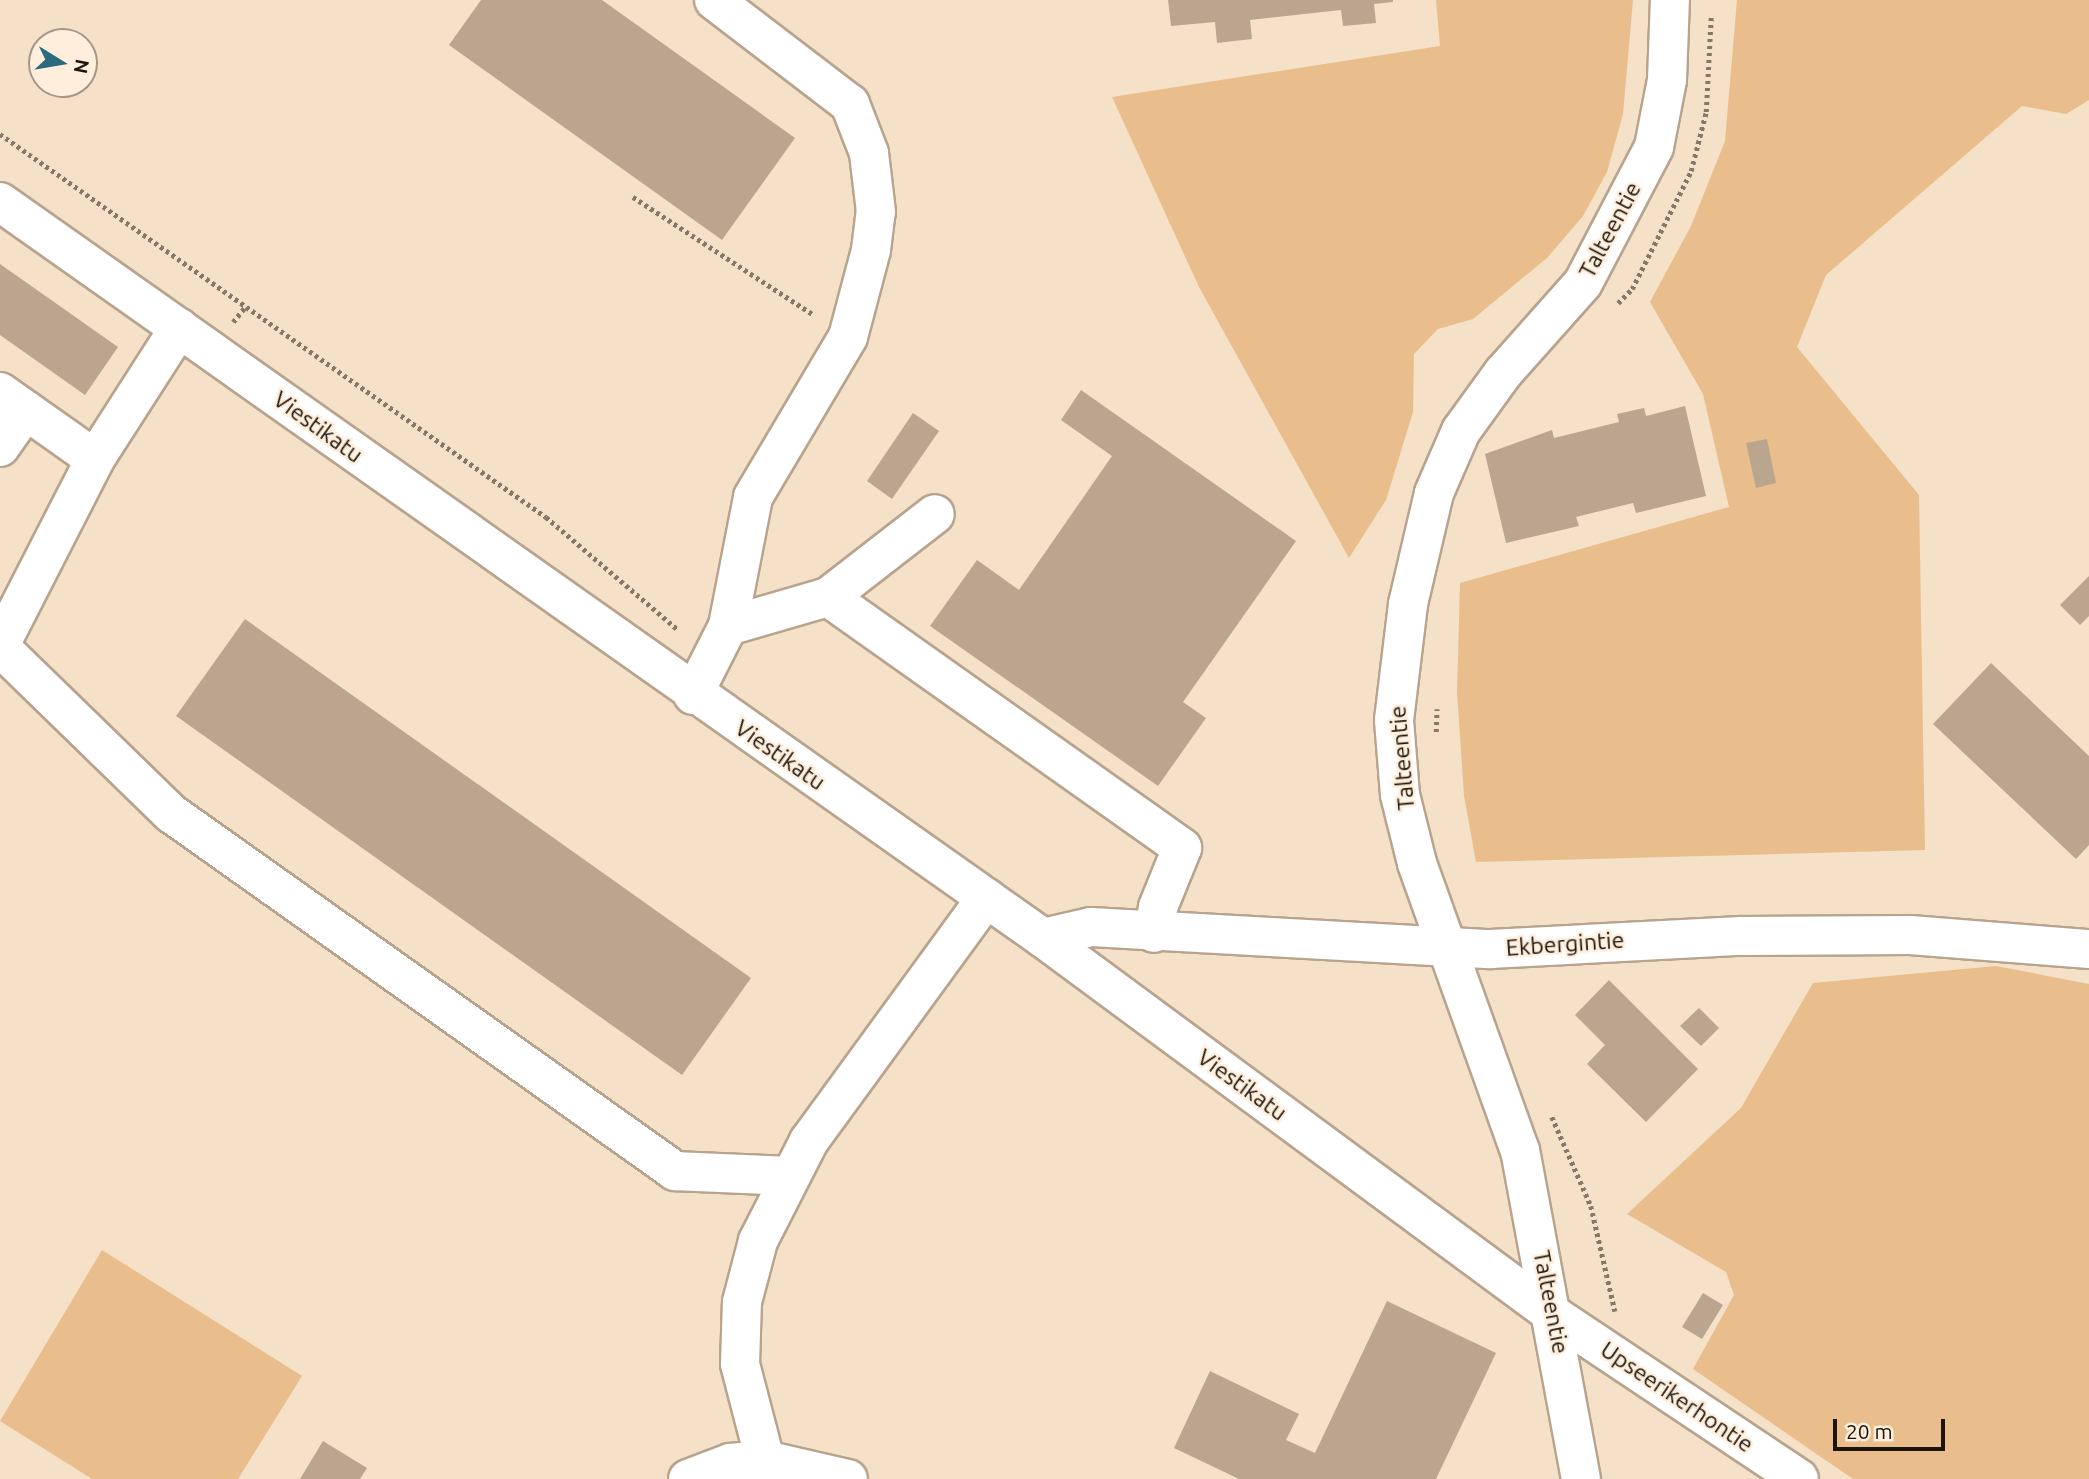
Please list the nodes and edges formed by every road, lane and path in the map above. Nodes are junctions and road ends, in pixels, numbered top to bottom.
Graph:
1 (714, 0) edge
2 (1670, 0) edge
3 (1711, 0) edge
4 (633, 197) dead end
5 (0, 202) edge
6 (1613, 307) dead end
7 (179, 328) junction
8 (848, 337) junction
9 (13, 401) edge
10 (0, 447) edge
11 (95, 459) junction
12 (935, 514) dead end
13 (828, 597) junction
14 (728, 626) junction
15 (0, 646) edge
16 (693, 695) junction
17 (1437, 697) dead end
18 (1437, 746) dead end
19 (986, 898) junction
20 (1154, 933) junction
21 (1043, 938) junction
22 (1449, 946) junction
23 (2089, 949) edge
24 (1546, 1103) dead end
25 (789, 1176) junction
26 (1555, 1316) junction
27 (1623, 1360) junction
28 (768, 1469) edge
29 (688, 1479) edge
30 (848, 1479) edge
31 (1581, 1479) edge
32 (1799, 1479) edge

1 - 8 street
2 - 22 street, Talteentie
3 - 6 path
4 - 8 path
5 - 7 street, Viestikatu
7 - 11 street
7 - 16 street, Viestikatu
8 - 14 street
9 - 10 street
9 - 11 street
11 - 15 street
12 - 13 street
13 - 14 street
13 - 20 street
14 - 16 street
15 - 25 street
16 - 19 street, Viestikatu
17 - 18 path
19 - 21 street, Viestikatu
19 - 25 street
20 - 21 street, Ekbergintie
20 - 22 street, Ekbergintie
21 - 26 street, Viestikatu
22 - 23 street, Ekbergintie
22 - 26 street, Talteentie
24 - 27 path
25 - 28 street
26 - 27 street, Upseerikerhontie
26 - 31 street, Talteentie
27 - 32 street, Upseerikerhontie
28 - 29 street
28 - 30 street

